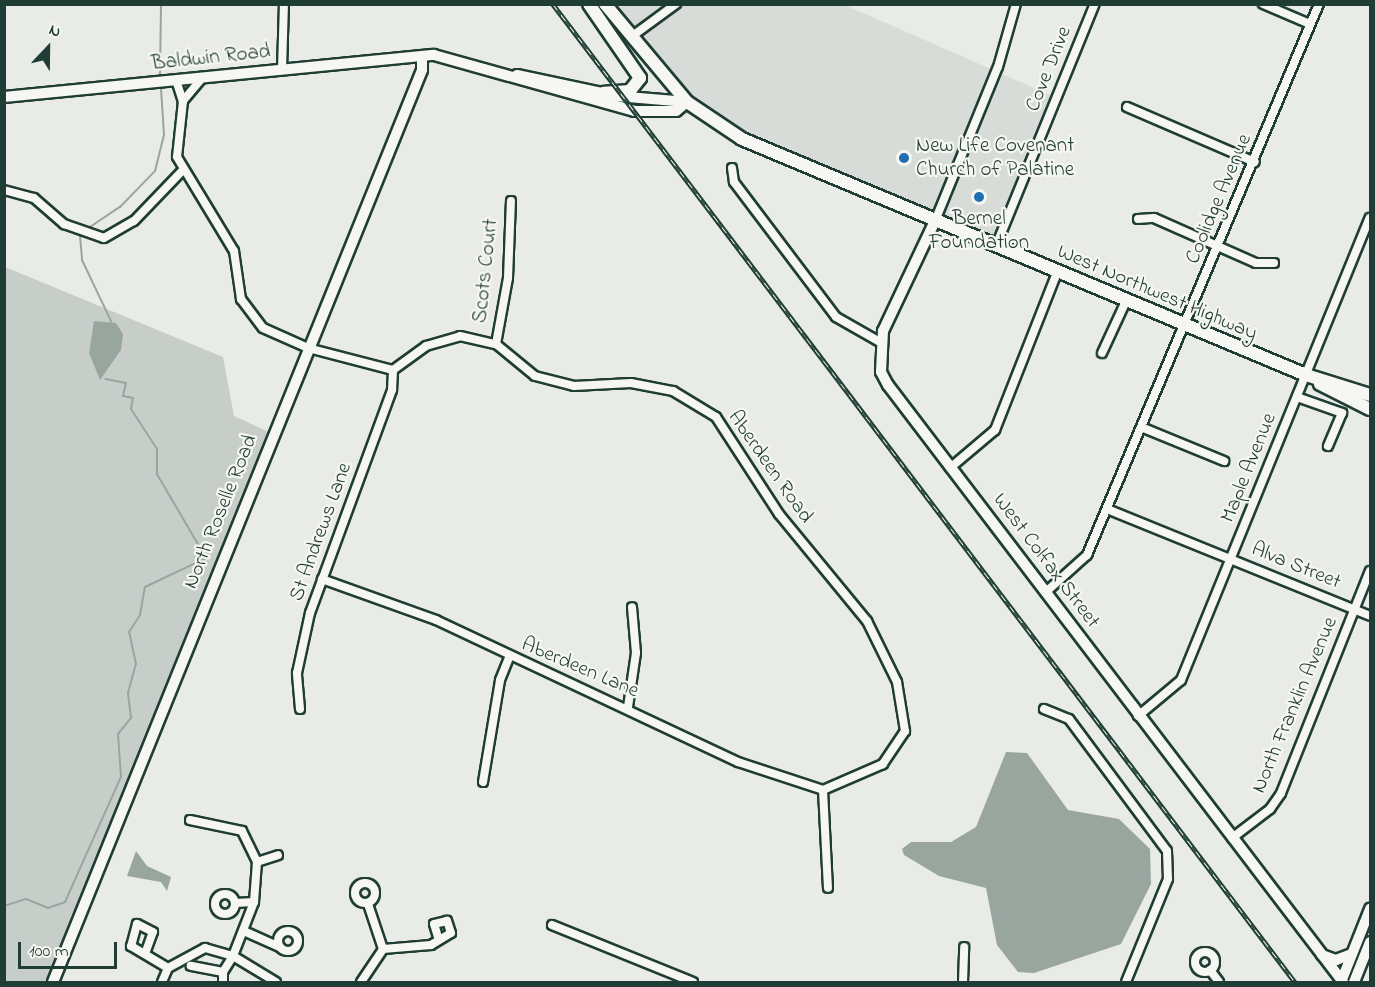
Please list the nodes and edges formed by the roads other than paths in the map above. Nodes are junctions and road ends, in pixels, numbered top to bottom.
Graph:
1 (284, 4) edge
2 (589, 4) edge
3 (605, 4) edge
4 (676, 4) edge
5 (1016, 4) edge
6 (1095, 4) edge
7 (1263, 4) edge
8 (1319, 4) edge
9 (1310, 24) junction
10 (632, 38) junction
11 (422, 56) junction
12 (282, 70) junction
13 (516, 75) junction
14 (203, 77) junction
15 (176, 80) junction
16 (604, 93) junction
17 (4, 97) edge
18 (183, 101) junction
19 (687, 102) junction
20 (1127, 107) dead end
21 (1255, 162) junction
22 (732, 168) dead end
23 (182, 171) junction
24 (4, 190) edge
25 (511, 201) dead end
26 (1371, 218) edge
27 (1138, 219) dead end
28 (935, 221) junction
29 (996, 246) junction
30 (1219, 246) junction
31 (1274, 263) dead end
32 (1057, 273) junction
33 (1126, 301) junction
34 (1185, 325) junction
35 (880, 342) junction
36 (496, 344) junction
37 (308, 348) junction
38 (1102, 354) dead end
39 (393, 370) junction
40 (1306, 375) junction
41 (1371, 395) edge
42 (1297, 397) junction
43 (1371, 409) edge
44 (1141, 427) junction
45 (1328, 446) dead end
46 (1224, 461) dead end
47 (950, 468) junction
48 (1107, 509) junction
49 (1232, 560) junction
50 (1371, 571) edge
51 (322, 579) junction
52 (1047, 591) junction
53 (632, 607) dead end
54 (1355, 610) junction
55 (1371, 616) edge
56 (509, 658) junction
57 (628, 707) junction
58 (300, 709) dead end
59 (1044, 709) dead end
60 (1138, 716) junction
61 (483, 782) dead end
62 (823, 790) junction
63 (190, 820) dead end
64 (1232, 838) junction
65 (278, 855) dead end
66 (257, 862) junction
67 (828, 888) dead end
68 (254, 902) junction
69 (235, 903) dead end
70 (368, 904) dead end
71 (1371, 909) edge
72 (552, 925) dead end
73 (246, 932) junction
74 (438, 937) dead end
75 (1371, 942) edge
76 (280, 947) dead end
77 (964, 947) dead end
78 (383, 949) junction
79 (146, 951) dead end
80 (1352, 954) junction
81 (1322, 955) junction
82 (233, 956) junction
83 (191, 966) dead end
84 (168, 968) junction
85 (1210, 970) dead end
86 (223, 972) junction
87 (53, 982) edge
88 (162, 982) edge
89 (223, 982) edge
90 (276, 982) edge
91 (361, 982) edge
92 (693, 982) edge
93 (963, 982) edge
94 (1126, 982) edge
95 (1220, 982) edge
96 (1342, 982) edge
97 (1354, 982) edge

1 - 12 street
2 - 16 main road
3 - 10 main road, West Northwest Highway
4 - 10 street
5 - 28 street
6 - 29 street, Cove Drive
7 - 9 street
8 - 9 street, Coolidge Avenue
9 - 21 street, Coolidge Avenue
10 - 19 main road, West Northwest Highway
11 - 12 main road, Baldwin Road
11 - 13 main road, Baldwin Road
11 - 37 main road, North Roselle Road
12 - 14 main road, Baldwin Road
13 - 16 main road
13 - 19 main road
14 - 15 main road, Baldwin Road
14 - 18 street
15 - 17 main road, Baldwin Road
15 - 18 street
16 - 19 main road
18 - 23 street
19 - 28 main road, West Northwest Highway
20 - 21 street
21 - 30 street, Coolidge Avenue
22 - 35 street
23 - 24 street
23 - 37 street
25 - 36 street, Scots Court
26 - 40 street, Maple Avenue
27 - 30 street
28 - 29 main road, West Northwest Highway
28 - 35 main road
29 - 32 main road, West Northwest Highway
30 - 31 street
30 - 34 street, Coolidge Avenue
32 - 33 main road, West Northwest Highway
32 - 47 street
33 - 34 main road, West Northwest Highway
33 - 38 street
34 - 40 main road, West Northwest Highway
34 - 44 street, Coolidge Avenue
35 - 47 main road, West Colfax Street
36 - 39 street, Aberdeen Road
36 - 62 street, Aberdeen Road
37 - 39 street
37 - 87 main road, North Roselle Road
39 - 51 street, St Andrews Lane
40 - 41 main road, West Northwest Highway
40 - 42 street, Maple Avenue
40 - 43 main road, West Northwest Highway
42 - 45 street
42 - 49 street, Maple Avenue
44 - 46 street
44 - 48 street, Coolidge Avenue
47 - 52 main road, West Colfax Street
48 - 49 street, Alva Street
48 - 52 street, Coolidge Avenue
49 - 54 street, Alva Street
49 - 60 street, Maple Avenue
50 - 54 street, North Franklin Avenue
51 - 56 street, Aberdeen Lane
51 - 58 street, St Andrews Lane
52 - 60 main road, West Colfax Street
53 - 57 street
54 - 55 street, Alva Street
54 - 64 street, North Franklin Avenue
56 - 57 street, Aberdeen Lane
56 - 61 street
57 - 62 street, Aberdeen Lane
59 - 94 street
60 - 64 main road, West Colfax Street
62 - 67 street
63 - 66 street
64 - 81 main road, West Colfax Street
65 - 66 street
66 - 68 street
68 - 69 street
68 - 73 street
70 - 78 street
71 - 80 main road
72 - 92 street
73 - 76 street
73 - 82 street
74 - 78 street
75 - 97 main road
77 - 93 street
78 - 91 street
79 - 84 street
80 - 81 main road
80 - 96 main road
81 - 96 main road, West Colfax Street
82 - 84 street
82 - 86 street
82 - 90 street
83 - 86 street
84 - 88 street
85 - 95 street
86 - 89 street

